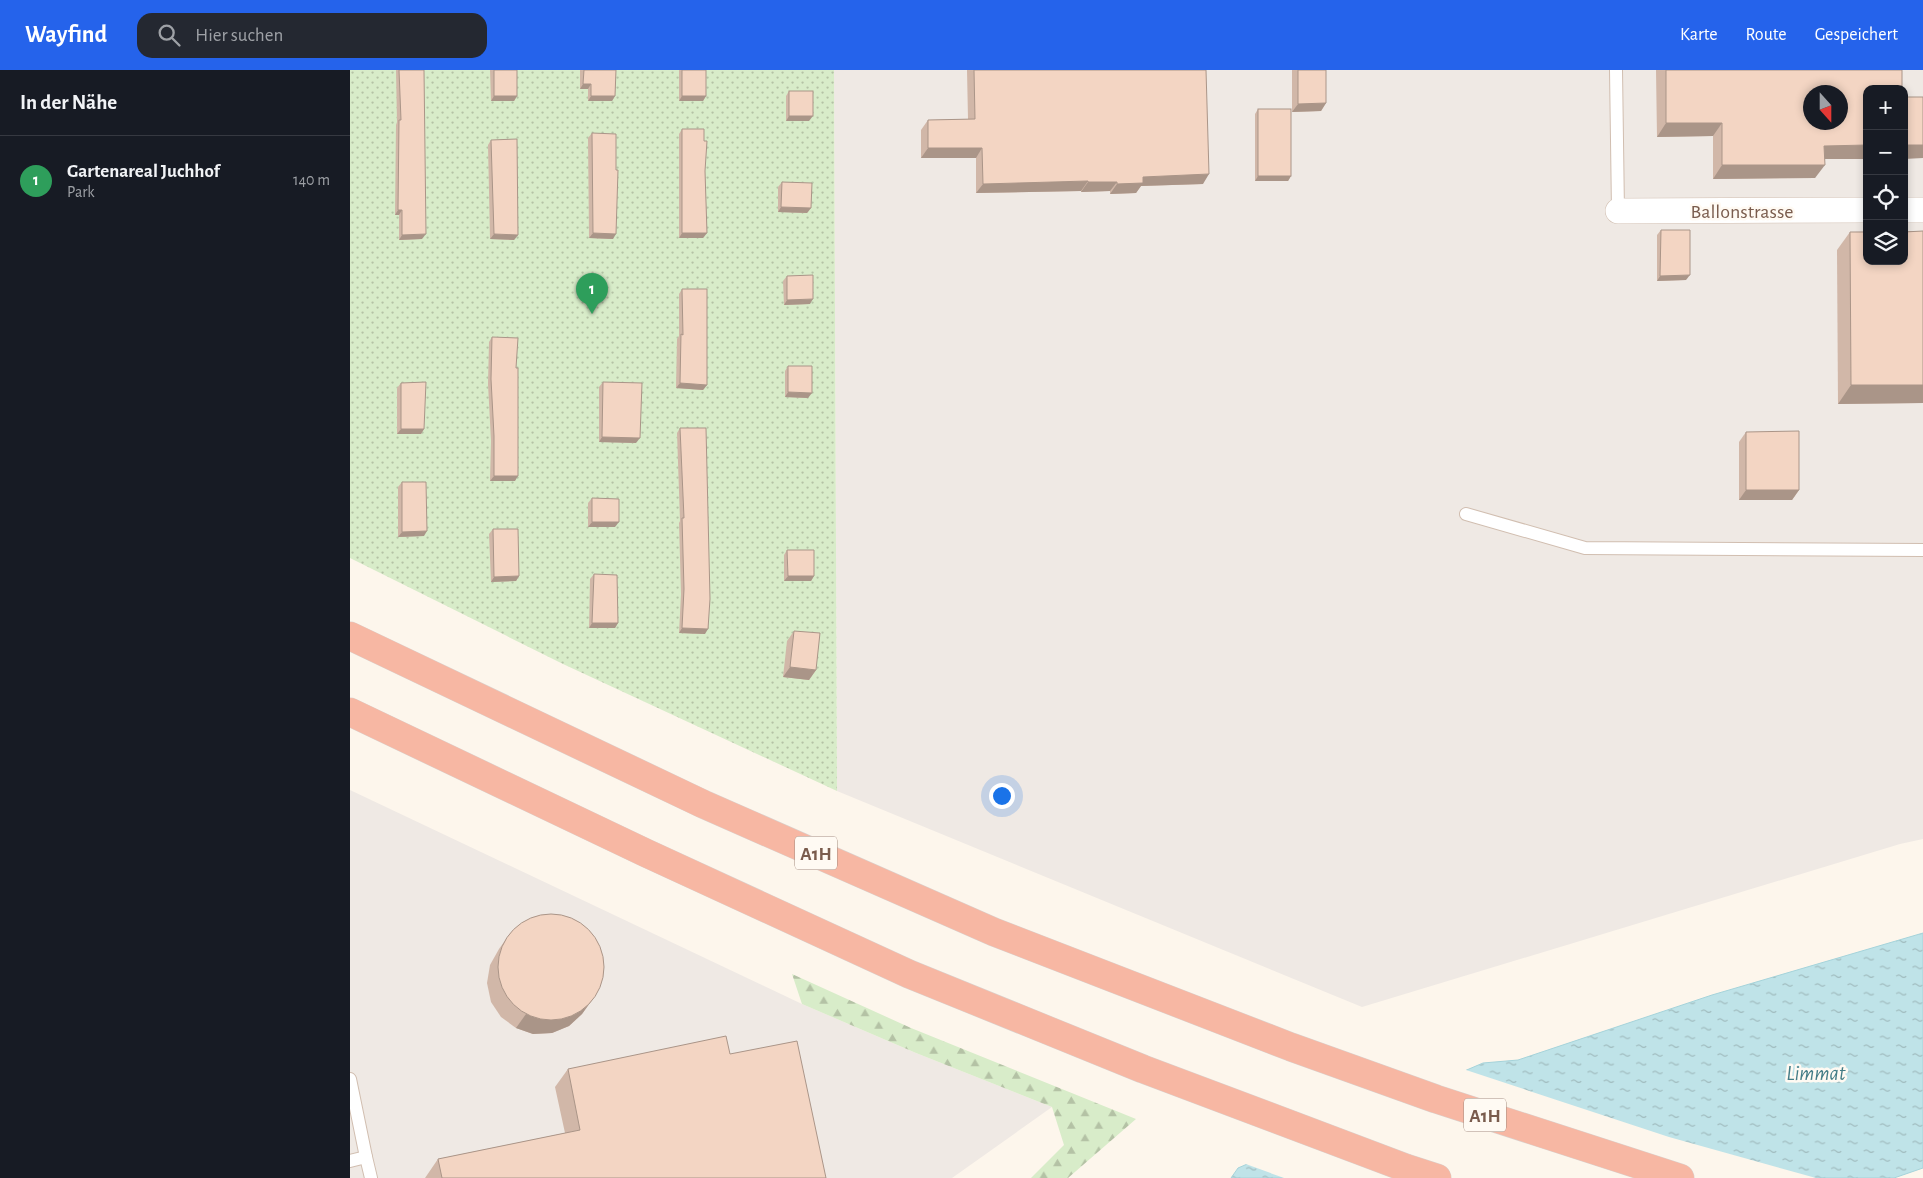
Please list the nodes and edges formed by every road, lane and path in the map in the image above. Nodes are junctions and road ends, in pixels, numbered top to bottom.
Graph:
1 (1616, 70) edge
2 (1863, 210) edge
3 (1908, 210) edge
4 (1923, 210) edge
5 (1618, 211) joint
6 (1466, 514) dead end
7 (1923, 550) edge
8 (350, 636) edge
9 (350, 712) edge
10 (350, 1079) edge
11 (366, 1157) junction
12 (350, 1161) edge
13 (371, 1178) edge
14 (1438, 1178) edge
15 (1680, 1178) edge

1 - 5 lane
2 - 5 street, Ballonstrasse
3 - 4 street
6 - 7 lane
8 - 15 highway, A1H
9 - 14 highway
10 - 11 lane
11 - 12 lane
11 - 13 lane

